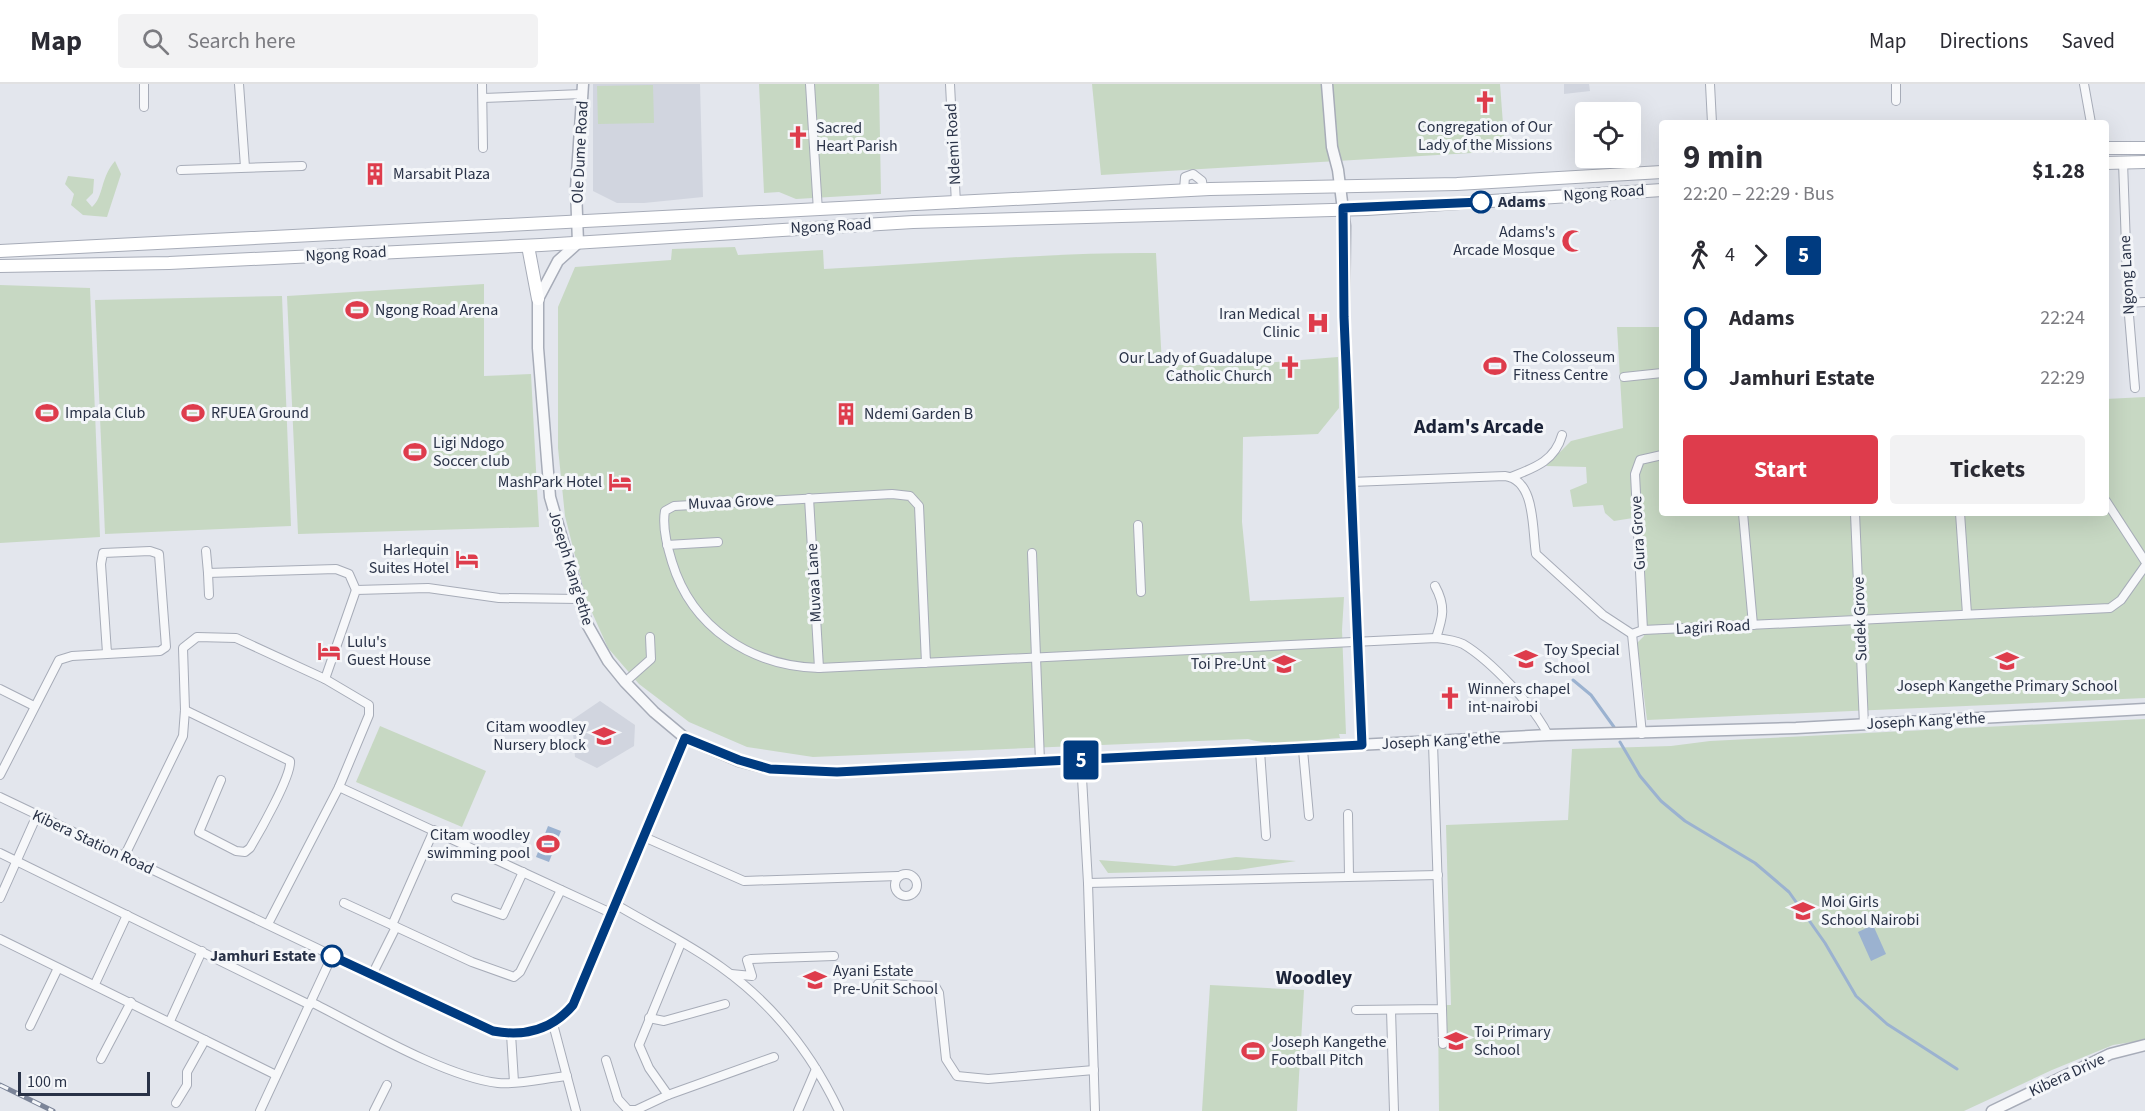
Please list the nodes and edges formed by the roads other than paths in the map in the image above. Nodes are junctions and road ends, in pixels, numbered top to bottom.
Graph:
1 (144, 84) edge
2 (239, 84) edge
3 (482, 84) edge
4 (810, 84) edge
5 (950, 84) edge
6 (1327, 84) edge
7 (1710, 84) edge
8 (1896, 84) edge
9 (2084, 84) edge
10 (583, 89) edge
11 (483, 98) junction
12 (1896, 101) dead end
13 (144, 107) dead end
14 (1712, 120) edge
15 (2090, 120) edge
16 (483, 147) dead end
17 (2109, 148) edge
18 (2145, 148) edge
19 (2123, 162) junction
20 (2145, 162) edge
21 (2109, 163) edge
22 (302, 166) dead end
23 (245, 167) junction
24 (181, 170) dead end
25 (1659, 172) edge
26 (1340, 187) junction
27 (1659, 190) edge
28 (956, 204) junction
29 (1343, 208) junction
30 (818, 211) junction
31 (577, 220) junction
32 (578, 243) junction
33 (528, 246) junction
34 (0, 251) edge
35 (0, 266) edge
36 (538, 299) junction
37 (2145, 302) edge
38 (2128, 303) junction
39 (1659, 373) edge
40 (1624, 377) dead end
41 (2135, 388) dead end
42 (1562, 435) dead end
43 (1659, 456) edge
44 (1511, 477) junction
45 (1351, 482) junction
46 (809, 498) junction
47 (2109, 506) edge
48 (1743, 516) edge
49 (1856, 516) edge
50 (1960, 516) edge
51 (1138, 525) dead end
52 (718, 542) dead end
53 (667, 545) junction
54 (206, 551) dead end
55 (1032, 553) dead end
56 (2145, 561) edge
57 (2145, 566) edge
58 (208, 573) junction
59 (1435, 586) dead end
60 (356, 590) junction
61 (1141, 592) dead end
62 (209, 596) dead end
63 (579, 598) junction
64 (1967, 615) junction
65 (1860, 619) junction
66 (1753, 625) junction
67 (1643, 630) junction
68 (1632, 634) junction
69 (650, 638) dead end
70 (1436, 638) junction
71 (1358, 640) junction
72 (107, 653) junction
73 (1037, 657) junction
74 (926, 663) junction
75 (819, 668) junction
76 (325, 679) junction
77 (625, 682) junction
78 (0, 689) edge
79 (34, 706) junction
80 (2145, 709) edge
81 (185, 710) junction
82 (1864, 724) junction
83 (1642, 734) junction
84 (1548, 735) junction
85 (685, 738) junction
86 (1433, 743) junction
87 (1362, 745) junction
88 (1303, 750) junction
89 (1260, 751) junction
90 (1081, 760) junction
91 (1040, 762) junction
92 (0, 776) edge
93 (220, 780) dead end
94 (339, 787) junction
95 (0, 797) edge
96 (1347, 814) dead end
97 (37, 815) junction
98 (1309, 816) dead end
99 (434, 830) junction
100 (1266, 836) dead end
101 (644, 837) junction
102 (0, 853) edge
103 (124, 857) junction
104 (16, 859) junction
105 (523, 872) junction
106 (1438, 875) junction
107 (898, 876) dead end
108 (1348, 876) junction
109 (1088, 883) junction
110 (561, 890) junction
111 (0, 898) edge
112 (456, 898) dead end
113 (344, 903) dead end
114 (615, 904) junction
115 (611, 913) junction
116 (127, 915) junction
117 (268, 924) junction
118 (394, 926) junction
119 (0, 939) edge
120 (681, 943) junction
121 (202, 951) junction
122 (332, 956) junction
123 (834, 956) dead end
124 (58, 968) junction
125 (731, 974) junction
126 (372, 975) junction
127 (95, 984) junction
128 (878, 984) dead end
129 (131, 1002) junction
130 (311, 1004) junction
131 (725, 1004) dead end
132 (1442, 1009) junction
133 (1356, 1010) dead end
134 (1391, 1010) junction
135 (649, 1018) junction
136 (170, 1021) junction
137 (553, 1024) junction
138 (30, 1026) dead end
139 (511, 1034) junction
140 (205, 1040) junction
141 (1443, 1044) dead end
142 (2145, 1045) edge
143 (774, 1057) dead end
144 (101, 1059) dead end
145 (606, 1060) dead end
146 (816, 1069) junction
147 (1094, 1070) junction
148 (276, 1075) junction
149 (567, 1076) junction
150 (514, 1082) junction
151 (387, 1085) dead end
152 (668, 1095) junction
153 (176, 1103) dead end
154 (260, 1111) edge
155 (374, 1111) edge
156 (576, 1111) edge
157 (798, 1111) edge
158 (839, 1111) edge
159 (1095, 1111) edge
160 (1394, 1111) edge
161 (1992, 1111) edge

1 - 13 street
2 - 23 street
3 - 11 street
4 - 30 street
5 - 28 street, Ndemi Road
6 - 26 street
7 - 14 street
8 - 12 street
9 - 15 street
10 - 11 street
10 - 31 street, Ole Dume Road
11 - 16 street
17 - 18 main road
19 - 20 main road
19 - 21 main road
19 - 38 street, Ngong Lane
22 - 23 street
23 - 24 street
25 - 26 main road, Ngong Road
26 - 28 main road, Ngong Road
26 - 29 street
27 - 29 main road, Ngong Road
28 - 30 main road, Ngong Road
29 - 32 main road, Ngong Road
29 - 45 street
30 - 31 main road, Ngong Road
31 - 32 street, Ole Dume Road
31 - 34 main road, Ngong Road
32 - 33 main road, Ngong Road
32 - 36 street
33 - 35 main road, Ngong Road
33 - 36 main road
36 - 63 street, Joseph Kang'ethe
37 - 38 street
38 - 41 street, Ngong Lane
39 - 40 street
42 - 44 street
43 - 67 street, Gura Grove
44 - 45 street
44 - 68 street
45 - 71 street
46 - 53 street, Muvaa Grove
46 - 74 street, Muvaa Grove
46 - 75 street, Muvaa Lane
47 - 56 street
48 - 66 street
49 - 65 street, Sudek Grove
50 - 64 street
51 - 61 street
52 - 53 street
53 - 75 street, Muvaa Grove
54 - 58 street
55 - 73 street
57 - 64 street, Lagiri Road
58 - 60 street
58 - 62 street
59 - 70 street
60 - 63 street
60 - 76 street
63 - 77 street, Joseph Kang'ethe
64 - 65 street, Lagiri Road
65 - 66 street, Lagiri Road
65 - 82 street, Sudek Grove
66 - 67 street, Lagiri Road
67 - 68 street, Lagiri Road
68 - 83 street
69 - 77 street
70 - 71 street
70 - 84 street
71 - 73 street
71 - 87 street
72 - 72 street
72 - 79 street
73 - 74 street
73 - 91 street
74 - 75 street, Muvaa Grove
76 - 81 street
76 - 94 street
77 - 85 street, Joseph Kang'ethe
78 - 79 street
79 - 92 street
80 - 82 street, Joseph Kang'ethe
81 - 93 street
81 - 103 street
82 - 83 street, Joseph Kang'ethe
83 - 84 street, Joseph Kang'ethe
84 - 86 street, Joseph Kang'ethe
85 - 91 street, Joseph Kang'ethe
85 - 101 street
86 - 87 street, Joseph Kang'ethe
86 - 106 street
87 - 88 street, Joseph Kang'ethe
88 - 89 street, Joseph Kang'ethe
88 - 98 street
89 - 90 street, Joseph Kang'ethe
89 - 100 street
90 - 91 street, Joseph Kang'ethe
90 - 109 street
94 - 99 street
94 - 117 street
95 - 97 street, Kibera Station Road
96 - 108 street
97 - 103 street, Kibera Station Road
97 - 104 street
99 - 105 street
99 - 118 street
101 - 107 street
101 - 114 street
102 - 104 street
103 - 117 street, Kibera Station Road
104 - 111 street
104 - 116 street
105 - 110 street
105 - 112 street
106 - 108 street
106 - 132 street
108 - 109 street
109 - 147 street
110 - 115 street
110 - 118 street
113 - 118 street
114 - 115 street
114 - 120 street
115 - 137 street
116 - 121 street
116 - 127 street
117 - 122 street, Kibera Station Road
118 - 126 street
119 - 124 street
120 - 125 street
120 - 135 street
121 - 130 street
121 - 136 street
122 - 126 street
122 - 130 street
123 - 125 street
124 - 127 street
124 - 138 street
125 - 146 street
126 - 139 street
127 - 129 street
128 - 147 street
129 - 136 street
129 - 144 street
130 - 148 street
130 - 150 street
131 - 135 street
132 - 134 street
132 - 141 street
133 - 134 street
134 - 160 street
135 - 152 street
136 - 140 street
137 - 139 street
137 - 149 street
139 - 150 street
140 - 148 street
140 - 153 street
142 - 161 street, Kibera Drive
143 - 152 street
145 - 152 street
146 - 157 street
146 - 158 street
147 - 159 street
148 - 154 street
149 - 150 street
149 - 156 street
151 - 155 street

